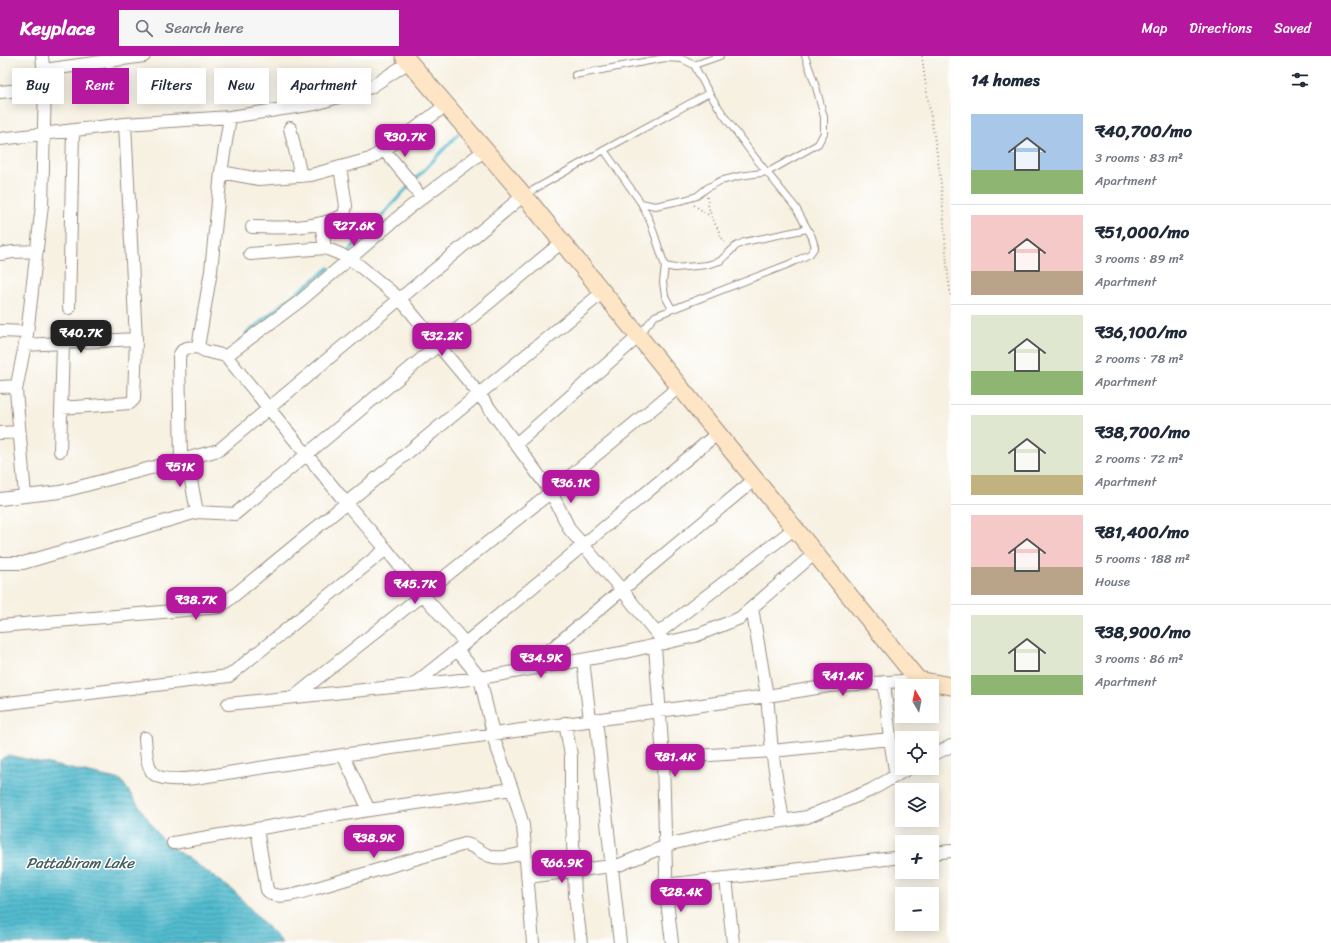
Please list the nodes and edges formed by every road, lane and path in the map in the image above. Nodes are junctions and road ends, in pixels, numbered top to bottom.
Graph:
1 (42, 56) edge
2 (144, 56) edge
3 (720, 56) edge
4 (804, 56) edge
5 (922, 56) edge
6 (406, 59) edge
7 (694, 64) junction
8 (44, 68) edge
9 (58, 68) edge
10 (575, 75) dead end
11 (12, 91) edge
12 (0, 92) edge
13 (709, 93) junction
14 (45, 104) edge
15 (446, 105) junction
16 (230, 117) junction
17 (125, 124) junction
18 (290, 128) dead end
19 (73, 131) junction
20 (45, 134) junction
21 (0, 139) edge
22 (384, 150) junction
23 (485, 150) junction
24 (604, 150) junction
25 (340, 167) junction
26 (221, 172) junction
27 (768, 172) junction
28 (301, 176) junction
29 (707, 188) junction
30 (415, 190) junction
31 (524, 195) junction
32 (688, 199) junction
33 (641, 204) junction
34 (711, 217) junction
35 (321, 223) junction
36 (252, 227) dead end
37 (807, 229) junction
38 (562, 242) junction
39 (325, 248) junction
40 (37, 251) junction
41 (0, 254) edge
42 (250, 254) dead end
43 (727, 254) junction
44 (350, 258) junction
45 (665, 266) junction
46 (603, 292) junction
47 (951, 297) edge
48 (400, 299) junction
49 (69, 308) dead end
50 (672, 309) junction
51 (0, 331) edge
52 (27, 332) junction
53 (638, 336) junction
54 (136, 339) junction
55 (63, 343) junction
56 (25, 345) junction
57 (438, 345) junction
58 (198, 347) junction
59 (226, 356) junction
60 (17, 386) junction
61 (680, 386) junction
62 (0, 387) edge
63 (479, 394) junction
64 (61, 408) junction
65 (269, 409) junction
66 (19, 432) junction
67 (0, 433) edge
68 (718, 434) junction
69 (516, 444) junction
70 (60, 451) dead end
71 (306, 454) junction
72 (184, 460) junction
73 (755, 479) junction
74 (551, 492) junction
75 (25, 496) junction
76 (0, 499) edge
77 (346, 504) junction
78 (197, 512) junction
79 (795, 528) junction
80 (583, 545) junction
81 (386, 549) junction
82 (815, 553) junction
83 (0, 563) edge
84 (622, 590) junction
85 (423, 596) junction
86 (752, 608) junction
87 (0, 626) edge
88 (660, 641) junction
89 (461, 647) junction
90 (583, 660) junction
91 (530, 669) junction
92 (480, 678) junction
93 (917, 679) edge
94 (895, 681) edge
95 (884, 682) junction
96 (939, 684) edge
97 (413, 685) junction
98 (951, 686) edge
99 (767, 696) junction
100 (294, 697) junction
101 (0, 704) edge
102 (228, 704) dead end
103 (660, 710) junction
104 (593, 720) junction
105 (565, 723) junction
106 (493, 733) junction
107 (145, 738) dead end
108 (890, 739) junction
109 (951, 746) edge
110 (772, 751) junction
111 (939, 752) edge
112 (343, 755) junction
113 (663, 758) junction
114 (896, 776) joint
115 (512, 789) junction
116 (369, 810) junction
117 (783, 821) junction
118 (257, 829) junction
119 (172, 843) dead end
120 (665, 847) junction
121 (951, 851) edge
122 (939, 852) edge
123 (524, 853) junction
124 (895, 858) edge
125 (611, 866) junction
126 (574, 871) junction
127 (528, 877) junction
128 (726, 878) junction
129 (665, 885) junction
130 (533, 943) edge
131 (581, 943) edge
132 (620, 943) edge
133 (672, 943) edge
134 (733, 943) edge

1 - 8 street
2 - 9 street
3 - 7 lane
4 - 27 lane
5 - 47 path
6 - 15 main road
6 - 16 street
7 - 10 lane
7 - 13 lane
11 - 12 street
13 - 24 lane
13 - 27 lane
14 - 20 street
15 - 22 street
15 - 23 main road
16 - 17 street
16 - 26 street
17 - 19 street
17 - 54 street
18 - 28 street
19 - 20 street
19 - 49 street
20 - 21 street
20 - 40 street
22 - 25 street
22 - 30 street
23 - 30 street
23 - 31 main road
24 - 31 lane
24 - 33 lane
25 - 28 street
25 - 35 street
26 - 28 street
26 - 58 street
27 - 29 lane
27 - 37 lane
29 - 32 lane
29 - 34 path
30 - 44 street
31 - 38 main road
31 - 48 street
32 - 33 lane
32 - 34 path
33 - 45 lane
34 - 43 path
35 - 36 street
35 - 39 street
37 - 43 lane
37 - 50 lane
38 - 46 main road
38 - 57 street
39 - 42 street
39 - 44 street
40 - 41 street
40 - 52 street
43 - 45 lane
44 - 48 street
44 - 59 street
45 - 50 lane
46 - 53 main road
46 - 63 street
48 - 57 street
48 - 65 street
50 - 53 lane
51 - 52 street
52 - 56 street
53 - 61 main road
53 - 69 street
54 - 55 street
54 - 64 street
55 - 56 street
55 - 64 street
56 - 60 street
57 - 63 street
57 - 71 street
58 - 59 street
58 - 72 street
59 - 65 street
60 - 62 street
60 - 66 street
61 - 68 main road
61 - 74 street
63 - 69 street
63 - 77 street
64 - 70 street
65 - 71 street
65 - 72 street
66 - 67 street
66 - 75 street
68 - 73 main road
68 - 80 street
69 - 74 street
71 - 77 street
71 - 78 street
72 - 75 street
72 - 78 street
73 - 79 main road
73 - 84 street
74 - 80 street
74 - 85 street
75 - 76 street
77 - 81 street
77 - 87 street
78 - 83 street
79 - 82 main road
79 - 88 street
80 - 84 street
80 - 89 street
81 - 85 street
81 - 101 street
82 - 86 street
82 - 93 main road
84 - 88 street
84 - 91 street
85 - 89 street
85 - 100 street
86 - 88 street
86 - 99 street
88 - 90 street
88 - 103 street
89 - 92 street
89 - 97 street
90 - 91 street
90 - 104 street
91 - 92 street
92 - 97 street
92 - 106 street
94 - 95 street
95 - 99 street
95 - 108 street
96 - 98 main road
97 - 100 street
99 - 103 street
99 - 110 street
100 - 102 street
103 - 104 street
103 - 113 street
104 - 105 street
104 - 125 street
105 - 106 street
105 - 126 street
106 - 112 street
106 - 115 street
107 - 112 street
108 - 110 street
108 - 114 street
109 - 111 street
110 - 113 street
110 - 117 street
112 - 116 street
113 - 120 street
114 - 117 street
115 - 116 street
115 - 123 street
116 - 118 street
117 - 120 street
118 - 119 street
118 - 123 street
120 - 125 street
120 - 129 street
121 - 122 street
123 - 127 street
124 - 128 street
125 - 126 street
125 - 132 street
126 - 127 street
126 - 131 street
127 - 130 street
128 - 129 street
128 - 134 street
129 - 133 street

